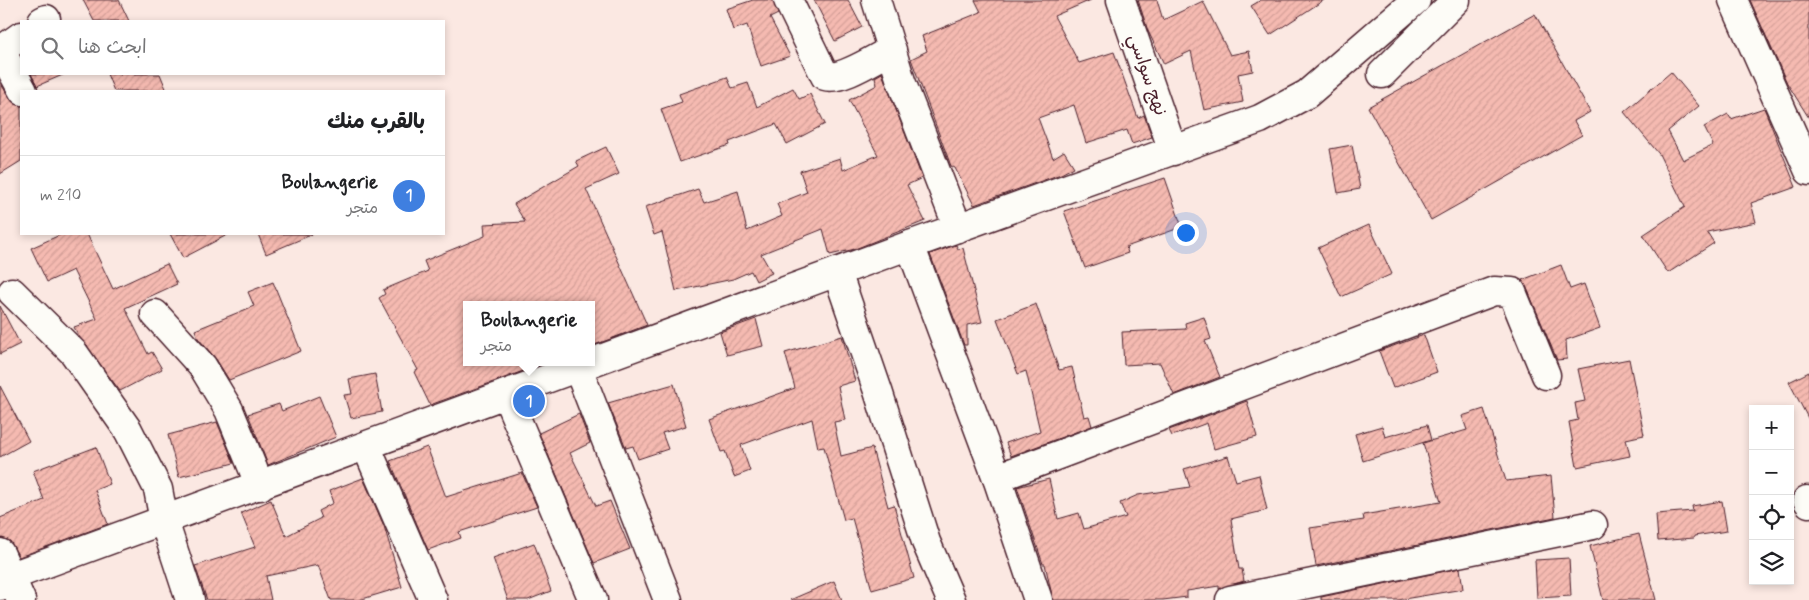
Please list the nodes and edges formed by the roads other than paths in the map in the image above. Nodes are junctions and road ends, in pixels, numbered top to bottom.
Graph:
1 (788, 0) edge
2 (876, 0) edge
3 (1121, 0) edge
4 (1416, 0) edge
5 (1456, 0) edge
6 (1733, 0) edge
7 (7, 46) edge
8 (892, 50) junction
9 (1382, 74) dead end
10 (23, 90) edge
11 (1173, 151) junction
12 (1809, 171) edge
13 (958, 228) junction
14 (910, 245) junction
15 (837, 272) junction
16 (12, 292) dead end
17 (154, 314) dead end
18 (595, 362) edge
19 (583, 366) edge
20 (578, 368) junction
21 (1546, 375) dead end
22 (506, 394) junction
23 (366, 446) junction
24 (997, 478) junction
25 (260, 486) junction
26 (164, 521) junction
27 (1593, 525) dead end
28 (8, 579) edge
29 (190, 600) edge
30 (433, 600) edge
31 (593, 600) edge
32 (668, 600) edge
33 (951, 600) edge
34 (1038, 600) edge
35 (1230, 600) edge

1 - 8 street
2 - 8 street
3 - 11 street, نهج سواسي
4 - 11 street
5 - 9 street
6 - 12 street
7 - 10 street
8 - 13 street
11 - 13 street
13 - 14 street
14 - 15 street
14 - 24 street
15 - 18 street
15 - 33 street
16 - 26 street
17 - 25 street
19 - 20 street
20 - 22 street
20 - 32 street
21 - 24 street
22 - 23 street
22 - 31 street
23 - 25 street
23 - 30 street
24 - 34 street
25 - 26 street
26 - 28 street
26 - 29 street
27 - 35 street

